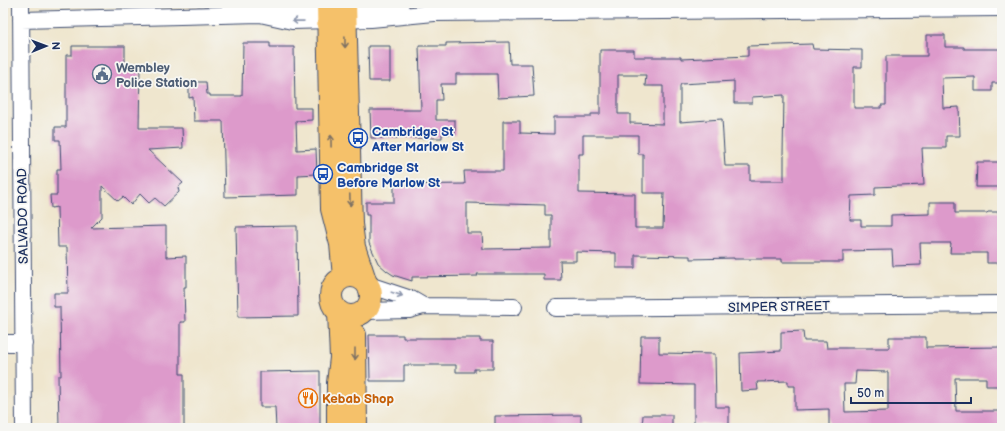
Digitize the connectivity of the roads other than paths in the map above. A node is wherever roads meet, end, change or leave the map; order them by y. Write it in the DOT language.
graph roads {
  1 [pos="21,3"];
  2 [pos="1002,8"];
  3 [pos="336,10"];
  4 [pos="21,20"];
  5 [pos="359,280"];
  6 [pos="1002,304"];
  7 [pos="423,306"];
  8 [pos="514,307"];
  9 [pos="556,308"];
  10 [pos="354,313"];
  11 [pos="3,343"];
  12 [pos="24,343"];
  13 [pos="24,428"];
  14 [pos="338,428"];
  15 [pos="356,428"];
  1 -- 4 [label="street, SALVADO ROAD"];
  2 -- 3 [label="street"];
  3 -- 4 [label="street"];
  3 -- 5 [label="main road"];
  4 -- 12 [label="street, SALVADO ROAD"];
  5 -- 7 [label="street, one-way"];
  5 -- 10 [label="main road"];
  5 -- 10 [label="main road"];
  6 -- 9 [label="street, SIMPER STREET"];
  7 -- 8 [label="street"];
  7 -- 10 [label="street"];
  10 -- 14 [label="main road"];
  10 -- 15 [label="main road, one-way"];
  11 -- 12 [label="street"];
  12 -- 13 [label="street, SALVADO ROAD"];
}
